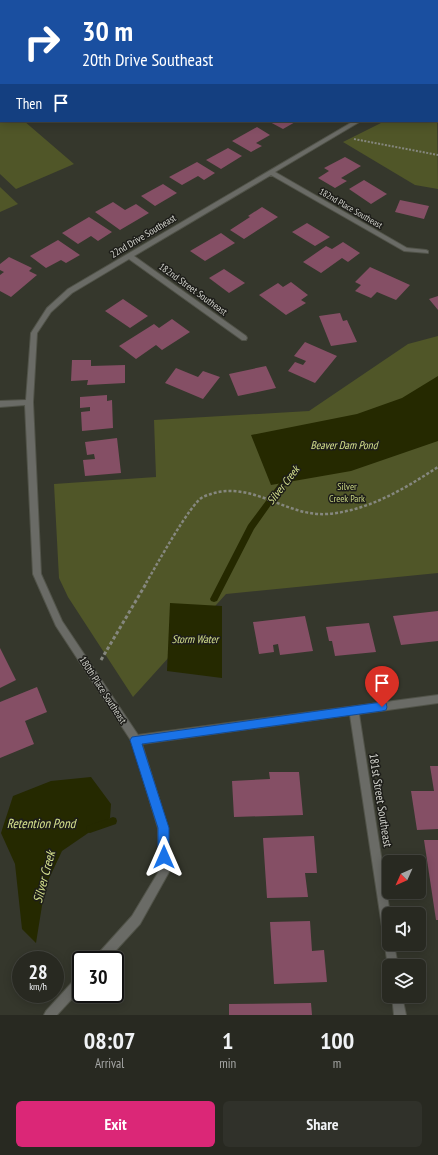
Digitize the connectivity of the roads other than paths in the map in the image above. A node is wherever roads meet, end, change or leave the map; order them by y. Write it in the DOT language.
graph roads {
  1 [pos="356,122"];
  2 [pos="270,172"];
  3 [pos="426,252"];
  4 [pos="130,256"];
  5 [pos="244,338"];
  6 [pos="29,402"];
  7 [pos="0,404"];
  8 [pos="438,699"];
  9 [pos="354,710"];
  10 [pos="136,740"];
  11 [pos="384,907"];
  12 [pos="108,951"];
  13 [pos="72,990"];
  14 [pos="398,1003"];
  15 [pos="50,1015"];
  16 [pos="400,1015"];
  1 -- 2 [label="street, 22nd Drive Southeast"];
  2 -- 3 [label="street, 182nd Place Southeast"];
  2 -- 4 [label="street, 22nd Drive Southeast"];
  4 -- 5 [label="street, 182nd Street Southeast"];
  4 -- 6 [label="street, 22nd Drive Southeast"];
  6 -- 7 [label="street"];
  6 -- 10 [label="street, 180th Place Southeast"];
  8 -- 9 [label="street"];
  9 -- 10 [label="street"];
  9 -- 11 [label="street, 181st Street Southeast"];
  10 -- 12 [label="street, 180th Place Southeast"];
  13 -- 15 [label="street"];
  14 -- 16 [label="street"];
}
